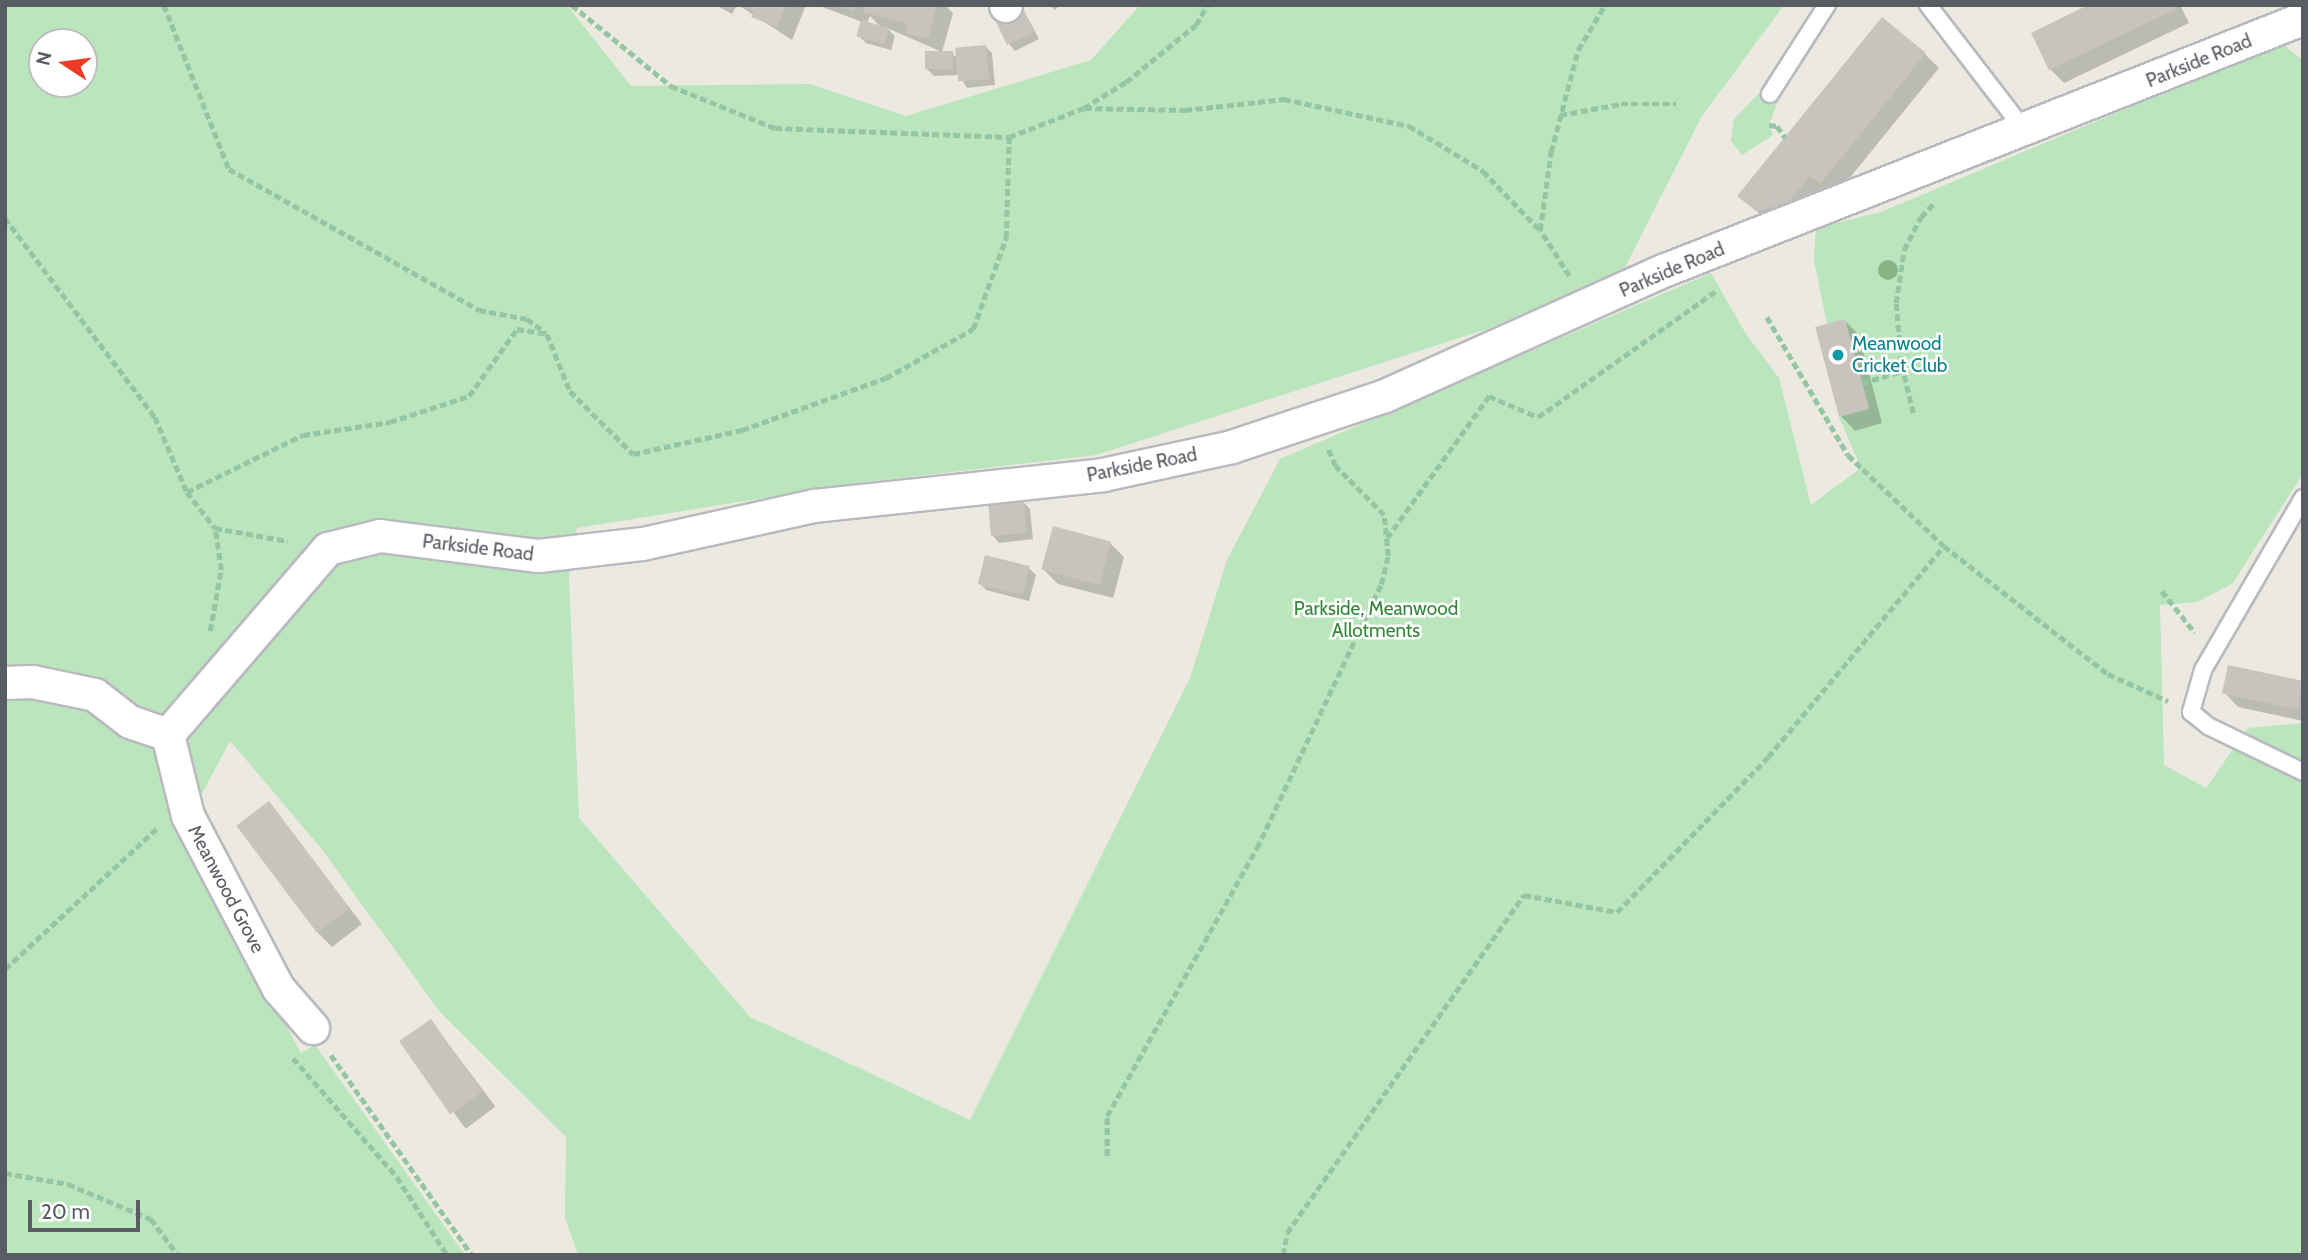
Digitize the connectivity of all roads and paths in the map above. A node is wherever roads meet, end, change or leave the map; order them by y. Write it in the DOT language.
graph roads {
  1 [pos="164,5"];
  2 [pos="572,5"];
  3 [pos="1207,5"];
  4 [pos="1605,5"];
  5 [pos="1827,5"];
  6 [pos="1928,5"];
  7 [pos="2303,19"];
  8 [pos="1770,94"];
  9 [pos="1676,104"];
  10 [pos="1084,108"];
  11 [pos="1560,115"];
  12 [pos="1769,125"];
  13 [pos="2025,131"];
  14 [pos="1009,137"];
  15 [pos="1785,137"];
  16 [pos="1937,201"];
  17 [pos="5,218"];
  18 [pos="1540,230"];
  19 [pos="1716,291"];
  20 [pos="1587,307"];
  21 [pos="1767,317"];
  22 [pos="547,334"];
  23 [pos="1903,371"];
  24 [pos="1862,383"];
  25 [pos="1913,413"];
  26 [pos="1315,419"];
  27 [pos="187,492"];
  28 [pos="2303,498"];
  29 [pos="215,528"];
  30 [pos="1387,538"];
  31 [pos="1944,546"];
  32 [pos="328,549"];
  33 [pos="2162,592"];
  34 [pos="205,639"];
  35 [pos="2211,658"];
  36 [pos="5,683"];
  37 [pos="2191,712"];
  38 [pos="168,735"];
  39 [pos="2303,772"];
  40 [pos="158,828"];
  41 [pos="5,969"];
  42 [pos="313,1028"];
  43 [pos="1107,1156"];
  44 [pos="5,1172"];
  45 [pos="178,1255"];
  46 [pos="472,1255"];
  47 [pos="1283,1255"];
  1 -- 22 [label="path"];
  2 -- 14 [label="path"];
  3 -- 10 [label="path"];
  4 -- 11 [label="path"];
  5 -- 8 [label="lane"];
  6 -- 13 [label="lane"];
  7 -- 13 [label="street, Parkside Road"];
  9 -- 11 [label="path"];
  10 -- 14 [label="path"];
  10 -- 18 [label="path"];
  11 -- 18 [label="path"];
  12 -- 15 [label="path"];
  13 -- 20 [label="street, Parkside Road"];
  14 -- 22 [label="path"];
  16 -- 23 [label="path"];
  17 -- 27 [label="path"];
  18 -- 20 [label="path"];
  19 -- 30 [label="path"];
  20 -- 26 [label="street, Parkside Road"];
  21 -- 31 [label="path"];
  22 -- 27 [label="path"];
  23 -- 24 [label="path"];
  23 -- 25 [label="path"];
  26 -- 30 [label="path"];
  26 -- 32 [label="street, Parkside Road"];
  27 -- 29 [label="path"];
  28 -- 35 [label="lane"];
  29 -- 32 [label="path"];
  29 -- 34 [label="path"];
  30 -- 43 [label="path"];
  31 -- 37 [label="path"];
  31 -- 47 [label="path"];
  32 -- 38 [label="street"];
  33 -- 35 [label="path"];
  35 -- 37 [label="lane"];
  36 -- 38 [label="street"];
  37 -- 39 [label="lane"];
  38 -- 42 [label="street, Meanwood Grove"];
  40 -- 41 [label="path"];
  42 -- 46 [label="path"];
  44 -- 45 [label="path"];
}
